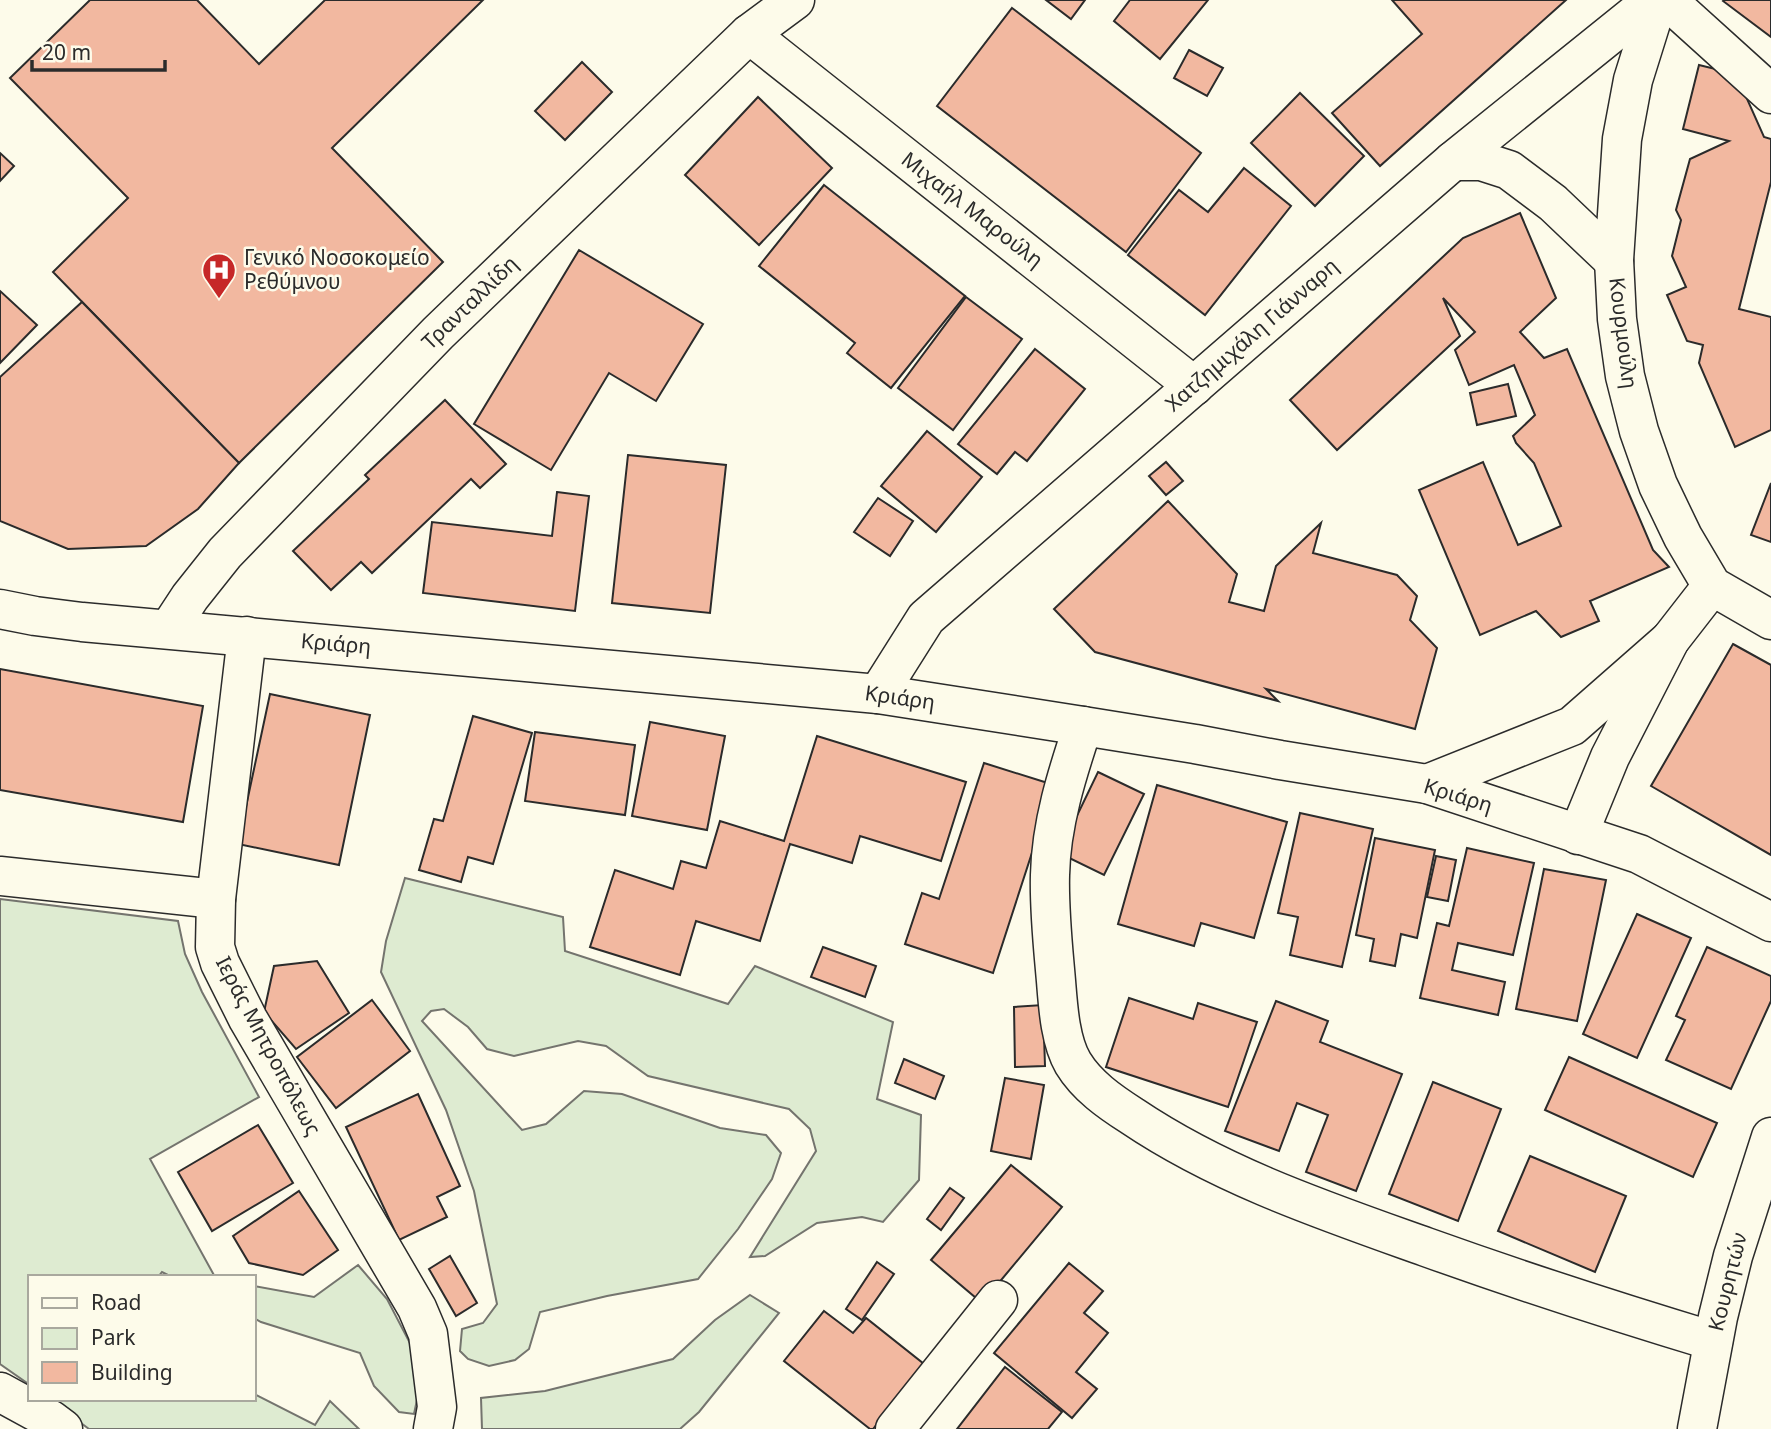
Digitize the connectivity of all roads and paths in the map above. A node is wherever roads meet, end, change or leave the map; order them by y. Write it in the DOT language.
graph roads {
  1 [pos="795,0"];
  2 [pos="1653,0"];
  3 [pos="1658,0"];
  4 [pos="1667,0"];
  5 [pos="749,34"];
  6 [pos="1771,94"];
  7 [pos="1452,161"];
  8 [pos="1614,261"];
  9 [pos="1194,386"];
  10 [pos="1712,586"];
  11 [pos="0,609"];
  12 [pos="1771,620"];
  13 [pos="169,629"];
  14 [pos="247,636"];
  15 [pos="1670,640"];
  16 [pos="878,694"];
  17 [pos="1083,726"];
  18 [pos="1427,784"];
  19 [pos="1578,835"];
  20 [pos="0,876"];
  21 [pos="216,899"];
  22 [pos="1771,922"];
  23 [pos="1771,1137"];
  24 [pos="998,1300"];
  25 [pos="1713,1341"];
  26 [pos="0,1392"];
  27 [pos="63,1429"];
  28 [pos="433,1429"];
  29 [pos="895,1429"];
  30 [pos="1697,1429"];
  1 -- 5 [label="street, Τρανταλλίδη"];
  2 -- 7 [label="street, Χατζημιχάλη Γιάνναρη"];
  3 -- 8 [label="street, Κουρμούλη"];
  4 -- 6 [label="street"];
  5 -- 9 [label="street, Μιχαήλ Μαρούλη"];
  5 -- 13 [label="street, Τρανταλλίδη"];
  7 -- 8 [label="street"];
  7 -- 9 [label="street, Χατζημιχάλη Γιάνναρη"];
  8 -- 10 [label="street, Κουρμούλη"];
  9 -- 16 [label="street, Χατζημιχάλη Γιάνναρη"];
  10 -- 12 [label="street, Κουρμούλη"];
  10 -- 15 [label="street"];
  11 -- 13 [label="street, Κριάρη"];
  13 -- 14 [label="street, Κριάρη"];
  14 -- 16 [label="street, Κριάρη"];
  14 -- 21 [label="street, Ιεράς Μητροπόλεως"];
  15 -- 18 [label="street"];
  15 -- 19 [label="street"];
  16 -- 17 [label="street, Κριάρη"];
  17 -- 18 [label="street, Κριάρη"];
  17 -- 25 [label="street"];
  18 -- 19 [label="street, Κριάρη"];
  19 -- 22 [label="street, Κριάρη"];
  20 -- 21 [label="street"];
  21 -- 28 [label="street, Ιεράς Μητροπόλεως"];
  23 -- 25 [label="street, Κουρητών"];
  24 -- 29 [label="street"];
  25 -- 30 [label="street, Κουρητών"];
  26 -- 27 [label="street"];
}
